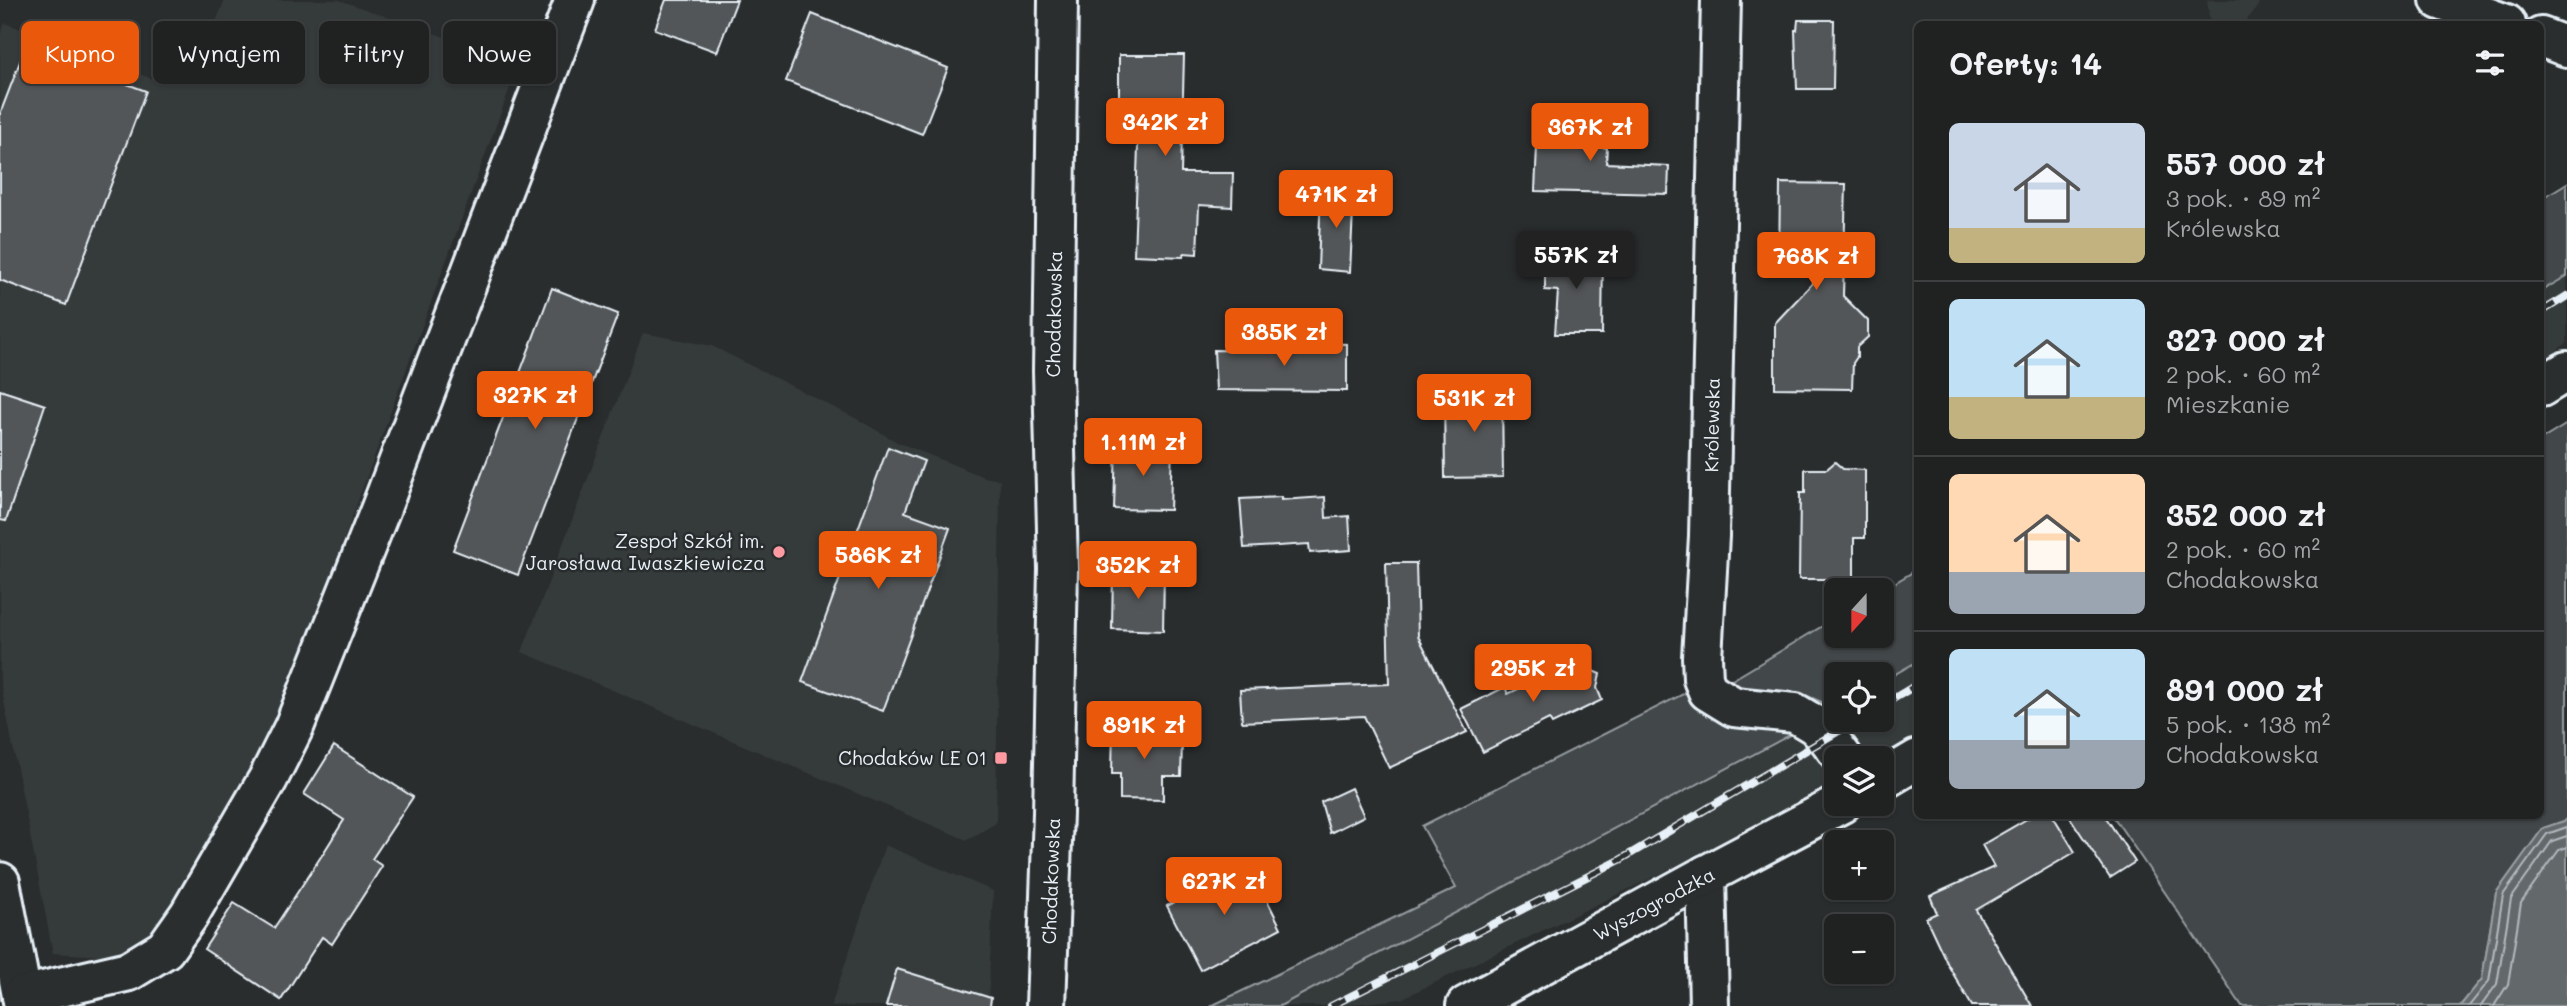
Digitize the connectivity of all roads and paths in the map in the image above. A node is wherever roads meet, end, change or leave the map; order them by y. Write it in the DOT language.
graph roads {
  1 [pos="575,0"];
  2 [pos="1058,0"];
  3 [pos="1721,0"];
  4 [pos="2440,0"];
  5 [pos="2498,21"];
  6 [pos="2544,38"];
  7 [pos="2567,47"];
  8 [pos="2567,371"];
  9 [pos="2544,385"];
  10 [pos="1834,746"];
  11 [pos="1914,761"];
  12 [pos="1894,773"];
  13 [pos="1824,813"];
  14 [pos="1706,875"];
  15 [pos="0,882"];
  16 [pos="23,1001"];
  17 [pos="1046,1006"];
  18 [pos="1466,1006"];
  19 [pos="1709,1006"];
  1 -- 16 [label="street"];
  2 -- 17 [label="street, Chodakowska"];
  3 -- 10 [label="street, Królewska"];
  4 -- 5 [label="street"];
  6 -- 7 [label="street"];
  8 -- 9 [label="street"];
  11 -- 12 [label="street"];
  13 -- 14 [label="street, Wyszogrodzka"];
  14 -- 18 [label="street, Wyszogrodzka"];
  14 -- 19 [label="street"];
  15 -- 16 [label="street"];
}
